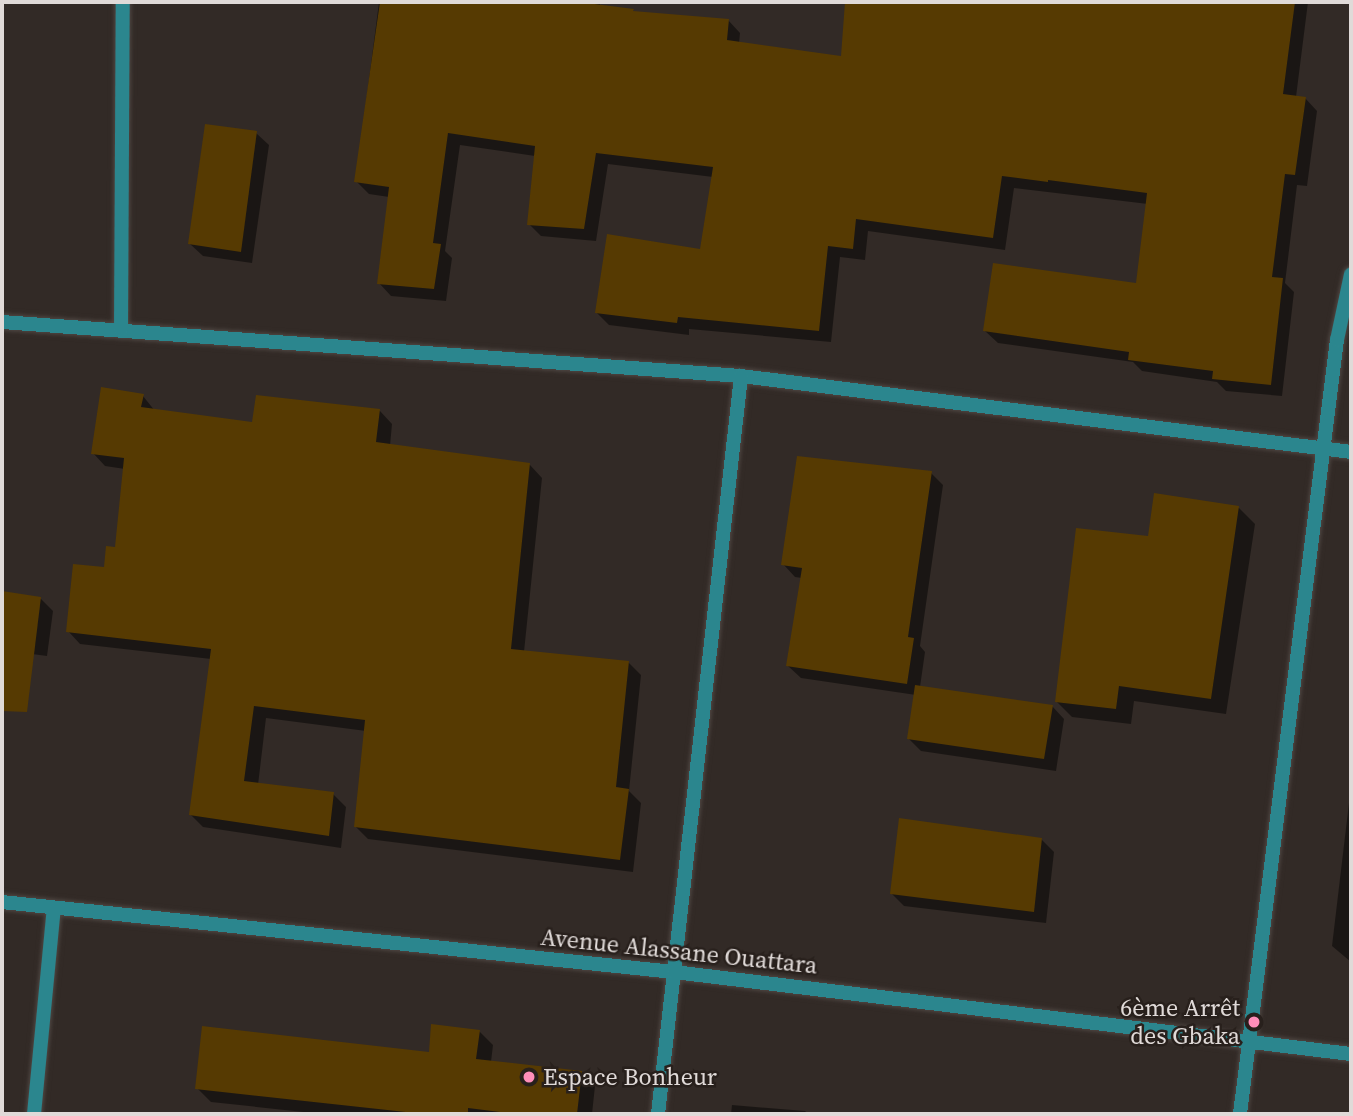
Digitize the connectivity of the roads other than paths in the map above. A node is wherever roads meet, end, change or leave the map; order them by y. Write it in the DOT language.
graph roads {
  1 [pos="123,2"];
  2 [pos="1351,274"];
  3 [pos="2,322"];
  4 [pos="121,330"];
  5 [pos="741,376"];
  6 [pos="1325,449"];
  7 [pos="1351,452"];
  8 [pos="2,902"];
  9 [pos="54,908"];
  10 [pos="674,972"];
  11 [pos="1250,1042"];
  12 [pos="1351,1054"];
  13 [pos="34,1114"];
  14 [pos="658,1114"];
  15 [pos="1240,1114"];
  1 -- 4 [label="street"];
  2 -- 6 [label="street"];
  3 -- 4 [label="street"];
  4 -- 5 [label="street"];
  5 -- 6 [label="street"];
  5 -- 10 [label="street"];
  6 -- 7 [label="street"];
  6 -- 11 [label="street"];
  8 -- 9 [label="street, Avenue Alassane Ouattara"];
  9 -- 10 [label="street, Avenue Alassane Ouattara"];
  9 -- 13 [label="street"];
  10 -- 11 [label="street, Avenue Alassane Ouattara"];
  10 -- 14 [label="street"];
  11 -- 12 [label="street, Avenue Alassane Ouattara"];
  11 -- 15 [label="street"];
}
